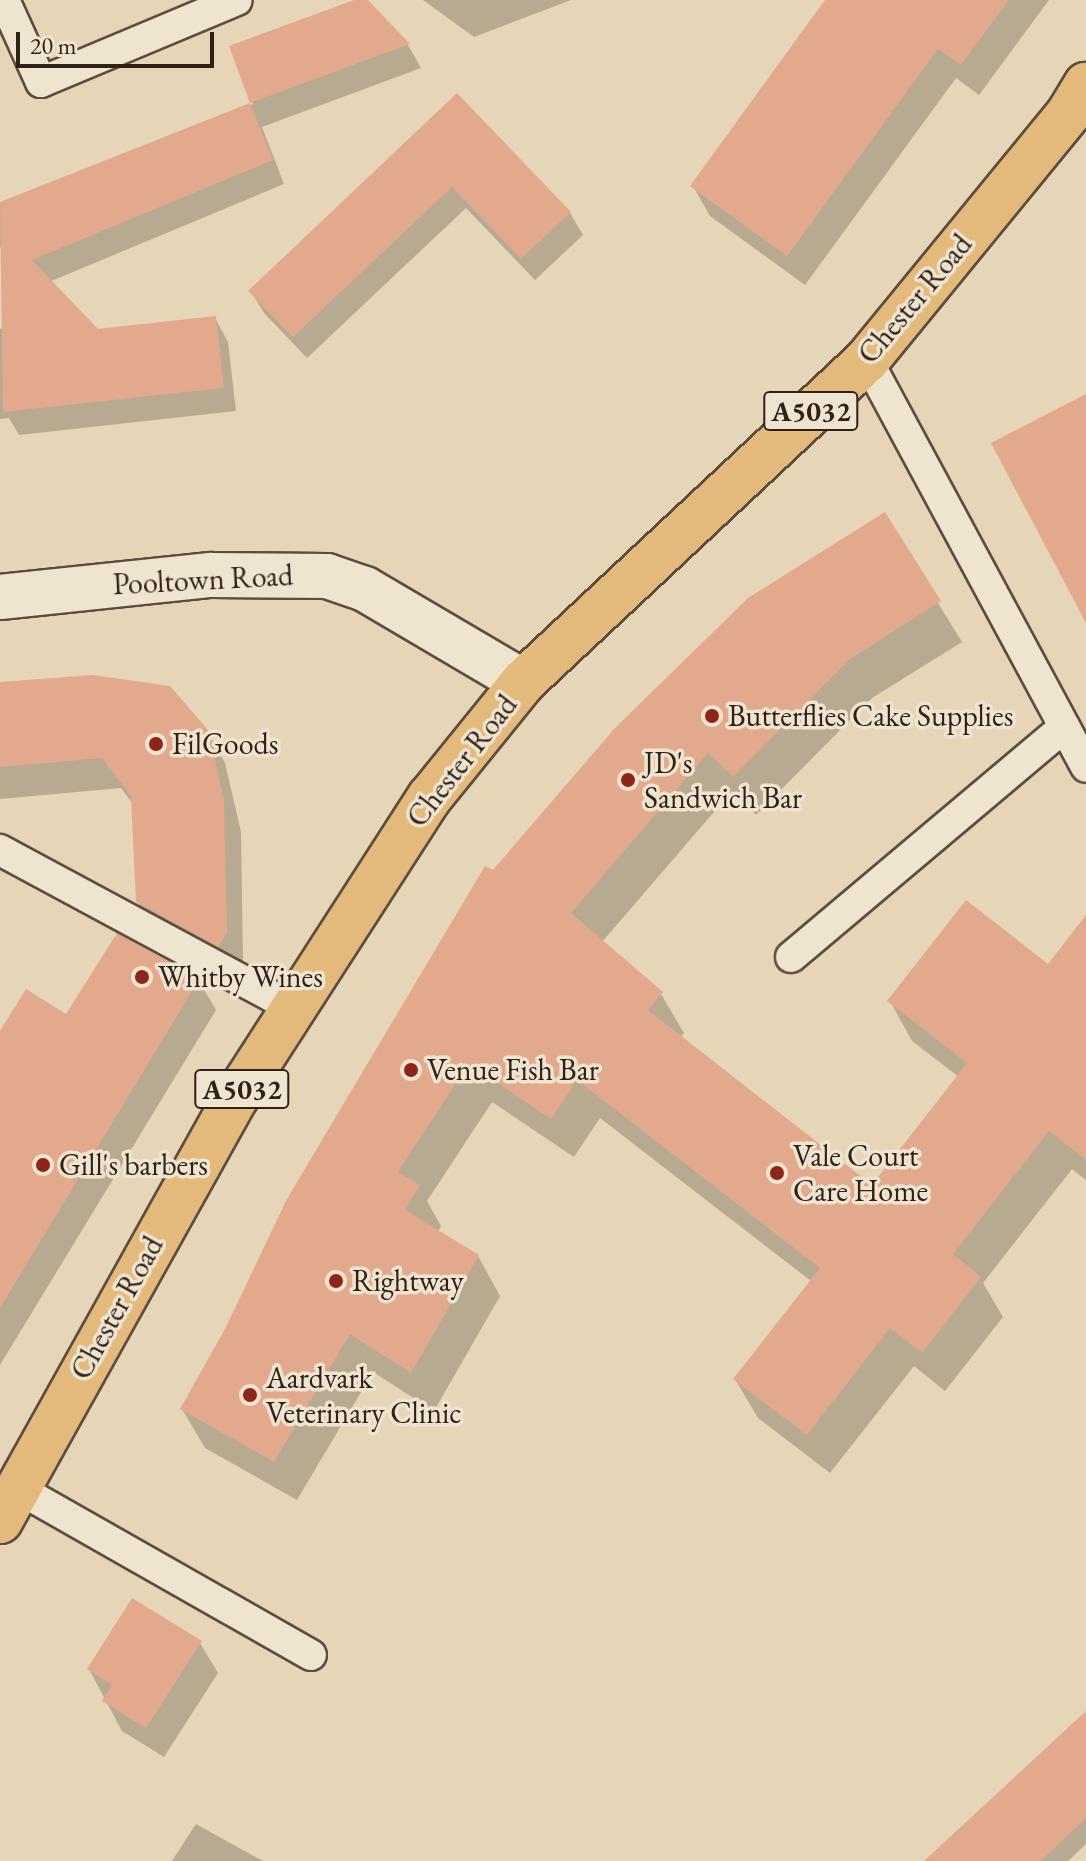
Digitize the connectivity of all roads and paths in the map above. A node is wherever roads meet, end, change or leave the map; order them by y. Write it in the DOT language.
graph roads {
  1 [pos="4,0"];
  2 [pos="237,0"];
  3 [pos="1078,99"];
  4 [pos="867,360"];
  5 [pos="0,597"];
  6 [pos="523,682"];
  7 [pos="1064,727"];
  8 [pos="1086,767"];
  9 [pos="0,850"];
  10 [pos="791,957"];
  11 [pos="292,1007"];
  12 [pos="9,1504"];
  13 [pos="311,1655"];
  1 -- 2 [label="lane"];
  3 -- 4 [label="main road, Chester Road / A5032"];
  4 -- 6 [label="main road, Chester Road / A5032"];
  4 -- 7 [label="lane"];
  5 -- 6 [label="street, Pooltown Road"];
  6 -- 11 [label="main road, Chester Road / A5032"];
  7 -- 8 [label="lane"];
  7 -- 10 [label="lane"];
  9 -- 11 [label="lane"];
  11 -- 12 [label="main road, Chester Road / A5032"];
  12 -- 13 [label="lane"];
}
